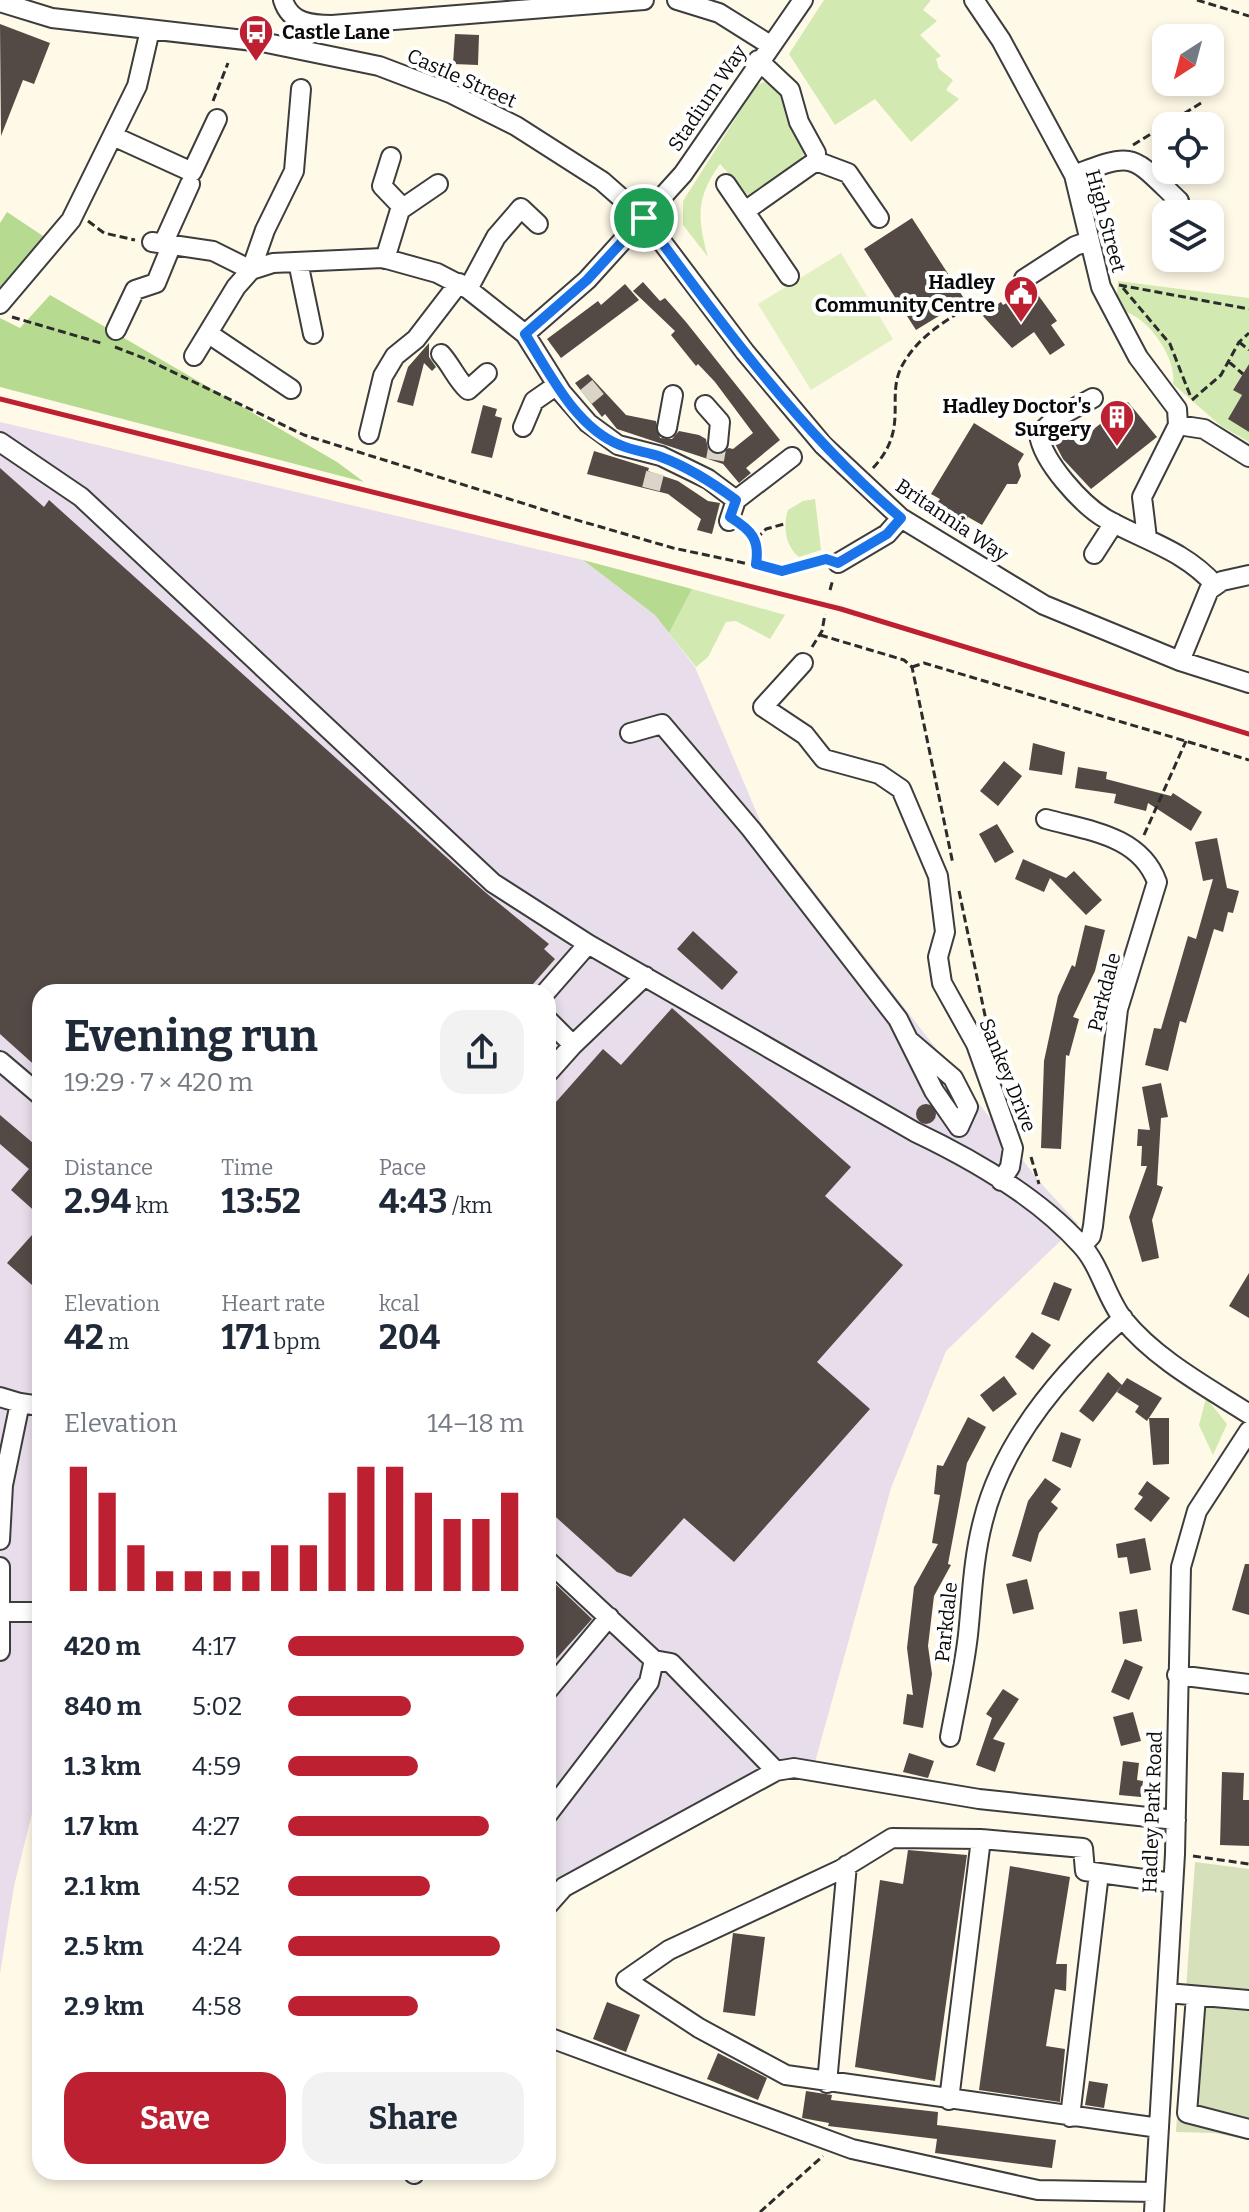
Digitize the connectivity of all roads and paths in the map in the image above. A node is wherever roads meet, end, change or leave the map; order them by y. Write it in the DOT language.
graph roads {
  1 [pos="283,0"];
  2 [pos="644,0"];
  3 [pos="677,0"];
  4 [pos="803,0"];
  5 [pos="974,0"];
  6 [pos="1197,0"];
  7 [pos="0,2"];
  8 [pos="720,7"];
  9 [pos="1249,16"];
  10 [pos="150,30"];
  11 [pos="764,53"];
  12 [pos="228,63"];
  13 [pos="301,89"];
  14 [pos="1201,103"];
  15 [pos="217,119"];
  16 [pos="113,136"];
  17 [pos="391,157"];
  18 [pos="1119,157"];
  19 [pos="816,161"];
  20 [pos="1074,175"];
  21 [pos="190,184"];
  22 [pos="438,184"];
  23 [pos="726,184"];
  24 [pos="1178,200"];
  25 [pos="403,208"];
  26 [pos="745,211"];
  27 [pos="73,214"];
  28 [pos="644,218"];
  29 [pos="879,218"];
  30 [pos="538,224"];
  31 [pos="1089,241"];
  32 [pos="162,243"];
  33 [pos="385,259"];
  34 [pos="298,262"];
  35 [pos="251,270"];
  36 [pos="789,276"];
  37 [pos="1024,279"];
  38 [pos="1120,285"];
  39 [pos="464,286"];
  40 [pos="1101,287"];
  41 [pos="977,301"];
  42 [pos="0,304"];
  43 [pos="1249,309"];
  44 [pos="0,311"];
  45 [pos="116,330"];
  46 [pos="1249,333"];
  47 [pos="209,334"];
  48 [pos="313,334"];
  49 [pos="525,334"];
  50 [pos="1239,342"];
  51 [pos="431,344"];
  52 [pos="1249,350"];
  53 [pos="194,356"];
  54 [pos="280,359"];
  55 [pos="1229,362"];
  56 [pos="487,373"];
  57 [pos="1243,374"];
  58 [pos="269,375"];
  59 [pos="557,385"];
  60 [pos="291,389"];
  61 [pos="673,395"];
  62 [pos="1093,398"];
  63 [pos="1192,400"];
  64 [pos="705,405"];
  65 [pos="1185,426"];
  66 [pos="523,427"];
  67 [pos="369,434"];
  68 [pos="0,442"];
  69 [pos="661,451"];
  70 [pos="792,457"];
  71 [pos="1249,457"];
  72 [pos="708,479"];
  73 [pos="859,482"];
  74 [pos="732,513"];
  75 [pos="901,518"];
  76 [pos="784,524"];
  77 [pos="1119,525"];
  78 [pos="1147,538"];
  79 [pos="756,539"];
  80 [pos="1094,554"];
  81 [pos="838,563"];
  82 [pos="756,564"];
  83 [pos="1249,575"];
  84 [pos="1215,585"];
  85 [pos="825,614"];
  86 [pos="1180,661"];
  87 [pos="803,663"];
  88 [pos="912,667"];
  89 [pos="1249,683"];
  90 [pos="630,733"];
  91 [pos="1186,741"];
  92 [pos="1249,760"];
  93 [pos="1046,819"];
  94 [pos="1135,848"];
  95 [pos="588,944"];
  96 [pos="645,976"];
  97 [pos="553,984"];
  98 [pos="556,1028"];
  99 [pos="573,1045"];
  100 [pos="0,1061"];
  101 [pos="556,1064"];
  102 [pos="32,1088"];
  103 [pos="971,1160"];
  104 [pos="1001,1181"];
  105 [pos="1082,1246"];
  106 [pos="1123,1318"];
  107 [pos="0,1397"];
  108 [pos="20,1403"];
  109 [pos="32,1405"];
  110 [pos="1249,1414"];
  111 [pos="1249,1431"];
  112 [pos="2,1485"];
  113 [pos="0,1540"];
  114 [pos="0,1567"];
  115 [pos="556,1568"];
  116 [pos="2,1612"];
  117 [pos="32,1612"];
  118 [pos="609,1617"];
  119 [pos="0,1651"];
  120 [pos="654,1660"];
  121 [pos="1177,1675"];
  122 [pos="556,1680"];
  123 [pos="1249,1684"];
  124 [pos="950,1737"];
  125 [pos="776,1771"];
  126 [pos="556,1804"];
  127 [pos="1176,1820"];
  128 [pos="981,1839"];
  129 [pos="1175,1854"];
  130 [pos="1249,1864"];
  131 [pos="847,1865"];
  132 [pos="1099,1873"];
  133 [pos="1173,1883"];
  134 [pos="556,1896"];
  135 [pos="1167,1993"];
  136 [pos="1196,1996"];
  137 [pos="1249,2000"];
  138 [pos="556,2040"];
  139 [pos="827,2083"];
  140 [pos="949,2100"];
  141 [pos="1070,2117"];
  142 [pos="1159,2128"];
  143 [pos="1249,2129"];
  144 [pos="827,2153"];
  145 [pos="1155,2192"];
  146 [pos="760,2212"];
  147 [pos="1154,2212"];
  1 -- 2 [label="street, Castle Street"];
  3 -- 8 [label="street"];
  4 -- 11 [label="street, Stadium Way"];
  5 -- 20 [label="street, High Street"];
  6 -- 9 [label="path"];
  7 -- 10 [label="street, Castle Street"];
  8 -- 11 [label="street"];
  10 -- 16 [label="street"];
  10 -- 28 [label="street, Castle Street"];
  11 -- 19 [label="street"];
  11 -- 28 [label="street, Stadium Way"];
  12 -- 15 [label="path"];
  13 -- 35 [label="street"];
  14 -- 18 [label="path"];
  15 -- 16 [label="street"];
  16 -- 27 [label="street"];
  17 -- 25 [label="street"];
  18 -- 20 [label="street"];
  18 -- 24 [label="street"];
  19 -- 26 [label="street"];
  19 -- 29 [label="street"];
  20 -- 31 [label="street, High Street"];
  21 -- 32 [label="street"];
  22 -- 25 [label="street"];
  23 -- 26 [label="street"];
  25 -- 33 [label="street"];
  26 -- 36 [label="street"];
  27 -- 32 [label="path"];
  27 -- 42 [label="street"];
  28 -- 49 [label="street, Stadium Way"];
  28 -- 73 [label="street, Britannia Way"];
  30 -- 39 [label="street"];
  31 -- 37 [label="street"];
  31 -- 40 [label="street, High Street"];
  32 -- 35 [label="street"];
  32 -- 45 [label="street"];
  33 -- 34 [label="street"];
  33 -- 39 [label="street"];
  34 -- 35 [label="street"];
  34 -- 48 [label="street"];
  35 -- 47 [label="street"];
  38 -- 40 [label="path"];
  38 -- 43 [label="path"];
  38 -- 63 [label="path"];
  39 -- 49 [label="street"];
  39 -- 51 [label="street"];
  40 -- 65 [label="street, High Street"];
  41 -- 73 [label="path"];
  44 -- 82 [label="path"];
  46 -- 50 [label="path"];
  47 -- 53 [label="street"];
  47 -- 58 [label="street"];
  49 -- 59 [label="street"];
  50 -- 52 [label="path"];
  50 -- 55 [label="path"];
  51 -- 56 [label="street"];
  51 -- 67 [label="street"];
  54 -- 58 [label="street"];
  55 -- 57 [label="path"];
  55 -- 63 [label="path"];
  58 -- 60 [label="street"];
  59 -- 66 [label="street"];
  59 -- 69 [label="street"];
  61 -- 69 [label="street"];
  62 -- 77 [label="street"];
  63 -- 65 [label="path"];
  64 -- 72 [label="street"];
  65 -- 71 [label="street"];
  65 -- 78 [label="street"];
  68 -- 95 [label="street"];
  69 -- 72 [label="street"];
  70 -- 74 [label="street"];
  72 -- 74 [label="street"];
  73 -- 75 [label="street, Britannia Way"];
  74 -- 79 [label="path"];
  75 -- 81 [label="street"];
  75 -- 86 [label="street, Britannia Way"];
  76 -- 79 [label="path"];
  77 -- 78 [label="street"];
  77 -- 80 [label="street"];
  78 -- 84 [label="street"];
  79 -- 82 [label="path"];
  81 -- 82 [label="path"];
  83 -- 84 [label="street"];
  84 -- 86 [label="street"];
  85 -- 87 [label="path"];
  86 -- 89 [label="street, Britannia Way"];
  87 -- 104 [label="street, Sankey Drive"];
  88 -- 91 [label="path"];
  90 -- 103 [label="street"];
  91 -- 92 [label="path"];
  91 -- 94 [label="path"];
  93 -- 94 [label="street"];
  94 -- 105 [label="street, Parkdale"];
  95 -- 96 [label="street"];
  95 -- 97 [label="street"];
  96 -- 99 [label="street"];
  96 -- 103 [label="street"];
  98 -- 99 [label="street"];
  99 -- 101 [label="street"];
  100 -- 102 [label="street"];
  103 -- 104 [label="street"];
  104 -- 105 [label="street"];
  105 -- 106 [label="street"];
  106 -- 110 [label="street"];
  106 -- 124 [label="street, Parkdale"];
  107 -- 108 [label="street"];
  108 -- 109 [label="street"];
  108 -- 112 [label="street"];
  111 -- 121 [label="street, Hadley Park Road"];
  112 -- 113 [label="street"];
  114 -- 116 [label="street"];
  115 -- 118 [label="street"];
  116 -- 117 [label="street"];
  116 -- 119 [label="street"];
  118 -- 120 [label="street"];
  118 -- 122 [label="street"];
  120 -- 125 [label="street"];
  120 -- 126 [label="street"];
  121 -- 123 [label="street"];
  121 -- 127 [label="street, Hadley Park Road"];
  125 -- 127 [label="street"];
  125 -- 134 [label="street"];
  127 -- 129 [label="street, Hadley Park Road"];
  128 -- 131 [label="street"];
  128 -- 132 [label="street"];
  128 -- 140 [label="street"];
  129 -- 130 [label="path"];
  129 -- 133 [label="street, Hadley Park Road"];
  131 -- 139 [label="street"];
  131 -- 139 [label="street"];
  132 -- 133 [label="street"];
  132 -- 141 [label="street"];
  133 -- 135 [label="street, Hadley Park Road"];
  135 -- 136 [label="street"];
  135 -- 142 [label="street, Hadley Park Road"];
  136 -- 137 [label="street"];
  136 -- 143 [label="street"];
  138 -- 145 [label="street"];
  139 -- 140 [label="street"];
  140 -- 141 [label="street"];
  141 -- 142 [label="street"];
  142 -- 145 [label="street, Hadley Park Road"];
  144 -- 146 [label="path"];
  145 -- 147 [label="street, Hadley Park Road"];
}
